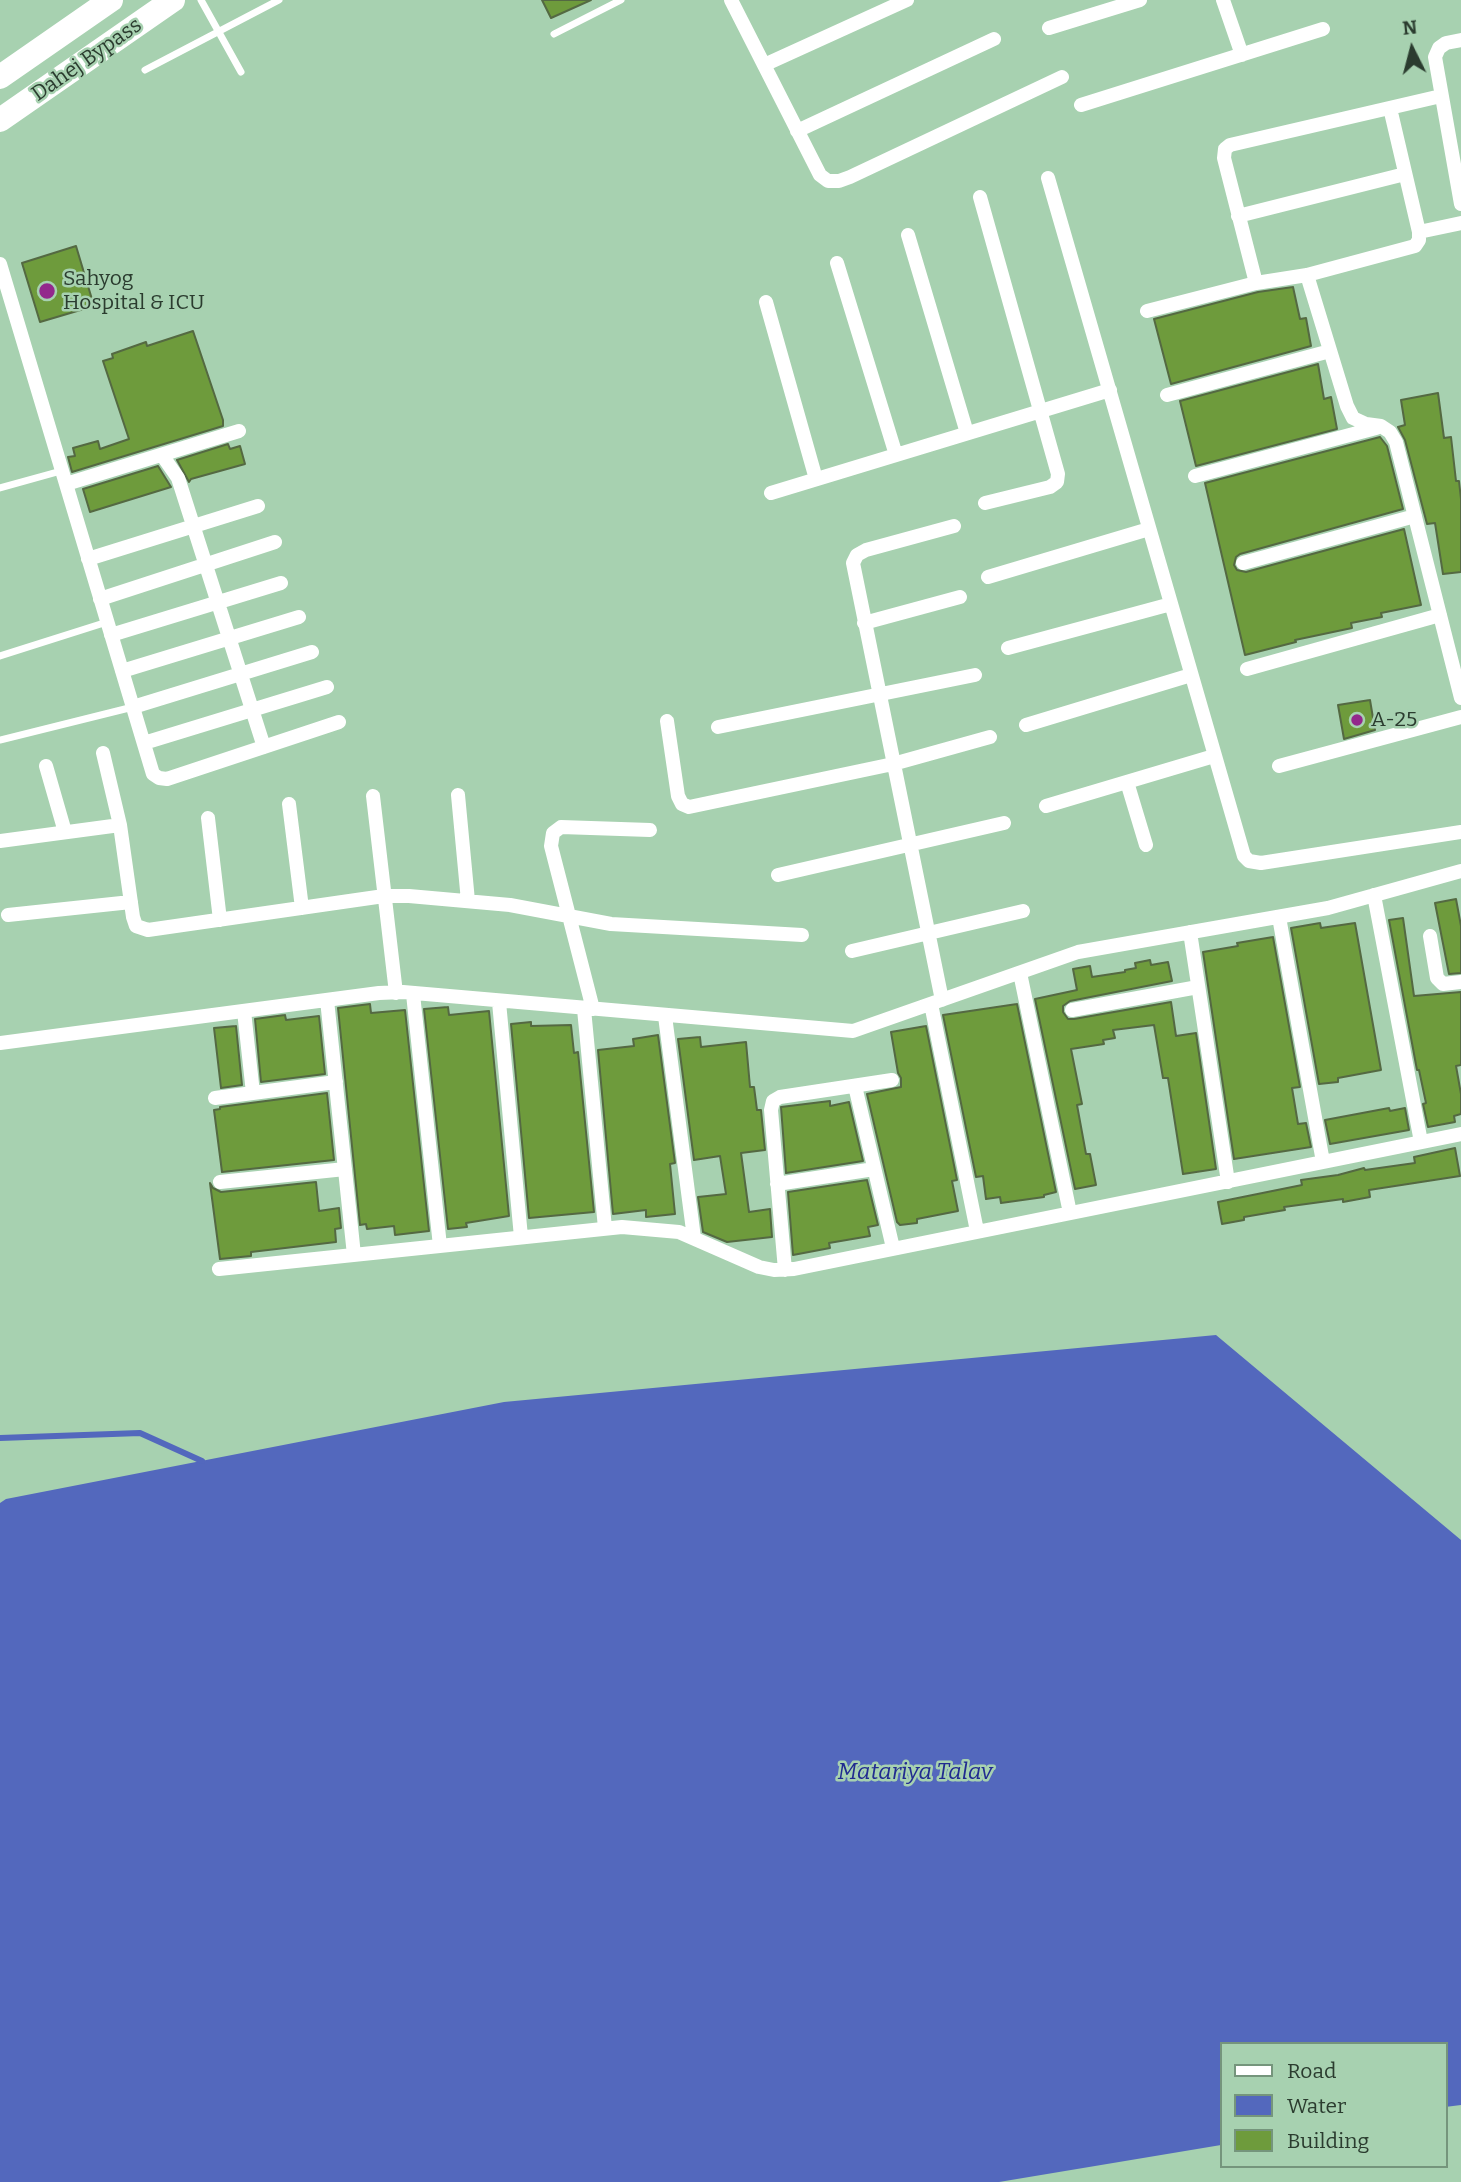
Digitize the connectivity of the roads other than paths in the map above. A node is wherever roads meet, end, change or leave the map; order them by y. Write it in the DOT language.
graph roads {
  1 [pos="111,0"];
  2 [pos="173,0"];
  3 [pos="201,0"];
  4 [pos="279,0"];
  5 [pos="621,0"];
  6 [pos="731,0"];
  7 [pos="906,0"];
  8 [pos="1140,0"];
  9 [pos="1223,0"];
  10 [pos="1049,28"];
  11 [pos="1323,29"];
  12 [pos="219,32"];
  13 [pos="554,34"];
  14 [pos="994,39"];
  15 [pos="1461,40"];
  16 [pos="1242,55"];
  17 [pos="764,65"];
  18 [pos="145,70"];
  19 [pos="241,72"];
  20 [pos="0,76"];
  21 [pos="1062,77"];
  22 [pos="1441,96"];
  23 [pos="1081,105"];
  24 [pos="1390,108"];
  25 [pos="0,120"];
  26 [pos="797,131"];
  27 [pos="1458,164"];
  28 [pos="1405,174"];
  29 [pos="1048,178"];
  30 [pos="980,197"];
  31 [pos="1461,204"];
  32 [pos="1238,216"];
  33 [pos="1461,223"];
  34 [pos="1419,232"];
  35 [pos="908,235"];
  36 [pos="837,263"];
  37 [pos="0,264"];
  38 [pos="1307,275"];
  39 [pos="1256,283"];
  40 [pos="765,302"];
  41 [pos="1147,311"];
  42 [pos="1330,351"];
  43 [pos="1110,390"];
  44 [pos="1167,395"];
  45 [pos="1039,412"];
  46 [pos="1381,426"];
  47 [pos="239,431"];
  48 [pos="967,433"];
  49 [pos="162,455"];
  50 [pos="897,455"];
  51 [pos="64,477"];
  52 [pos="1195,477"];
  53 [pos="816,479"];
  54 [pos="0,488"];
  55 [pos="771,493"];
  56 [pos="985,503"];
  57 [pos="258,506"];
  58 [pos="1415,516"];
  59 [pos="954,526"];
  60 [pos="192,527"];
  61 [pos="1149,529"];
  62 [pos="275,542"];
  63 [pos="88,559"];
  64 [pos="1243,563"];
  65 [pos="205,565"];
  66 [pos="988,577"];
  67 [pos="281,583"];
  68 [pos="960,597"];
  69 [pos="100,599"];
  70 [pos="216,603"];
  71 [pos="1171,604"];
  72 [pos="1440,615"];
  73 [pos="299,617"];
  74 [pos="864,623"];
  75 [pos="109,628"];
  76 [pos="228,639"];
  77 [pos="1009,648"];
  78 [pos="312,652"];
  79 [pos="0,656"];
  80 [pos="1247,669"];
  81 [pos="122,671"];
  82 [pos="240,674"];
  83 [pos="975,675"];
  84 [pos="1191,676"];
  85 [pos="327,687"];
  86 [pos="879,695"];
  87 [pos="1461,698"];
  88 [pos="133,708"];
  89 [pos="252,710"];
  90 [pos="1461,717"];
  91 [pos="667,721"];
  92 [pos="339,722"];
  93 [pos="1026,725"];
  94 [pos="718,727"];
  95 [pos="990,737"];
  96 [pos="0,740"];
  97 [pos="144,743"];
  98 [pos="264,747"];
  99 [pos="103,753"];
  100 [pos="1214,756"];
  101 [pos="894,764"];
  102 [pos="46,766"];
  103 [pos="1279,766"];
  104 [pos="1127,782"];
  105 [pos="458,795"];
  106 [pos="373,796"];
  107 [pos="289,804"];
  108 [pos="1046,806"];
  109 [pos="208,818"];
  110 [pos="1004,823"];
  111 [pos="120,825"];
  112 [pos="650,830"];
  113 [pos="65,832"];
  114 [pos="1461,832"];
  115 [pos="0,841"];
  116 [pos="1146,845"];
  117 [pos="911,846"];
  118 [pos="1461,871"];
  119 [pos="778,874"];
  120 [pos="1374,895"];
  121 [pos="384,896"];
  122 [pos="468,901"];
  123 [pos="131,902"];
  124 [pos="302,908"];
  125 [pos="1023,911"];
  126 [pos="8,915"];
  127 [pos="568,916"];
  128 [pos="1279,917"];
  129 [pos="220,920"];
  130 [pos="1190,932"];
  131 [pos="928,933"];
  132 [pos="802,935"];
  133 [pos="1430,936"];
  134 [pos="852,951"];
  135 [pos="1020,973"];
  136 [pos="1461,982"];
  137 [pos="1198,987"];
  138 [pos="396,993"];
  139 [pos="413,994"];
  140 [pos="327,1000"];
  141 [pos="499,1002"];
  142 [pos="937,1002"];
  143 [pos="589,1009"];
  144 [pos="1072,1010"];
  145 [pos="244,1011"];
  146 [pos="665,1016"];
  147 [pos="0,1043"];
  148 [pos="892,1080"];
  149 [pos="335,1082"];
  150 [pos="855,1086"];
  151 [pos="253,1093"];
  152 [pos="215,1098"];
  153 [pos="1461,1134"];
  154 [pos="1422,1142"];
  155 [pos="1323,1162"];
  156 [pos="345,1169"];
  157 [pos="874,1169"];
  158 [pos="220,1182"];
  159 [pos="1228,1182"];
  160 [pos="777,1184"];
  161 [pos="1070,1213"];
  162 [pos="605,1228"];
  163 [pos="977,1231"];
  164 [pos="521,1237"];
  165 [pos="694,1238"];
  166 [pos="440,1246"];
  167 [pos="893,1248"];
  168 [pos="354,1255"];
  169 [pos="219,1269"];
  170 [pos="785,1270"];
  1 -- 20 [label="highway, Dahej Bypass"];
  2 -- 25 [label="highway, Dahej Bypass"];
  3 -- 12 [label="lane"];
  4 -- 12 [label="lane"];
  5 -- 13 [label="lane"];
  6 -- 17 [label="street"];
  7 -- 17 [label="street"];
  8 -- 10 [label="street"];
  9 -- 16 [label="street"];
  11 -- 16 [label="street"];
  12 -- 18 [label="lane"];
  12 -- 19 [label="lane"];
  14 -- 26 [label="street"];
  15 -- 22 [label="street"];
  16 -- 23 [label="street"];
  17 -- 26 [label="street"];
  21 -- 26 [label="street"];
  22 -- 24 [label="street"];
  22 -- 27 [label="street"];
  24 -- 28 [label="street"];
  24 -- 32 [label="street"];
  27 -- 31 [label="street"];
  28 -- 32 [label="street"];
  28 -- 34 [label="street"];
  29 -- 43 [label="street"];
  30 -- 45 [label="street"];
  32 -- 39 [label="street"];
  33 -- 34 [label="street"];
  34 -- 38 [label="street"];
  35 -- 48 [label="street"];
  36 -- 50 [label="street"];
  37 -- 51 [label="street"];
  38 -- 39 [label="street"];
  38 -- 42 [label="street"];
  39 -- 41 [label="street"];
  40 -- 53 [label="street"];
  42 -- 44 [label="street"];
  42 -- 46 [label="street"];
  43 -- 45 [label="street"];
  43 -- 61 [label="street"];
  45 -- 48 [label="street"];
  45 -- 56 [label="street"];
  46 -- 52 [label="street"];
  46 -- 58 [label="street"];
  47 -- 49 [label="street"];
  48 -- 50 [label="street"];
  49 -- 51 [label="street"];
  49 -- 60 [label="street"];
  50 -- 53 [label="street"];
  51 -- 54 [label="lane"];
  51 -- 63 [label="street"];
  53 -- 55 [label="street"];
  57 -- 60 [label="street"];
  58 -- 64 [label="street"];
  58 -- 72 [label="street"];
  59 -- 74 [label="street"];
  60 -- 63 [label="street"];
  60 -- 65 [label="street"];
  61 -- 66 [label="street"];
  61 -- 71 [label="street"];
  62 -- 65 [label="street"];
  63 -- 69 [label="street"];
  65 -- 69 [label="street"];
  65 -- 70 [label="street"];
  67 -- 70 [label="street"];
  68 -- 74 [label="street"];
  69 -- 75 [label="street"];
  70 -- 75 [label="street"];
  70 -- 76 [label="street"];
  71 -- 77 [label="street"];
  71 -- 84 [label="street"];
  72 -- 80 [label="street"];
  72 -- 87 [label="street"];
  73 -- 76 [label="street"];
  74 -- 86 [label="street"];
  75 -- 79 [label="lane"];
  75 -- 81 [label="street"];
  76 -- 81 [label="street"];
  76 -- 82 [label="street"];
  78 -- 82 [label="street"];
  81 -- 88 [label="street"];
  82 -- 88 [label="street"];
  82 -- 89 [label="street"];
  83 -- 86 [label="street"];
  84 -- 93 [label="street"];
  84 -- 100 [label="street"];
  85 -- 89 [label="street"];
  86 -- 94 [label="street"];
  86 -- 101 [label="street"];
  88 -- 96 [label="lane"];
  88 -- 97 [label="street"];
  89 -- 97 [label="street"];
  89 -- 98 [label="street"];
  90 -- 103 [label="street"];
  91 -- 101 [label="street"];
  92 -- 98 [label="street"];
  95 -- 101 [label="street"];
  97 -- 98 [label="street"];
  99 -- 111 [label="street"];
  100 -- 104 [label="street"];
  100 -- 114 [label="street"];
  101 -- 117 [label="street"];
  102 -- 113 [label="street"];
  104 -- 108 [label="street"];
  104 -- 116 [label="street"];
  105 -- 122 [label="street"];
  106 -- 121 [label="street"];
  107 -- 124 [label="street"];
  109 -- 129 [label="street"];
  110 -- 117 [label="street"];
  111 -- 113 [label="street"];
  111 -- 123 [label="street"];
  112 -- 127 [label="street"];
  113 -- 115 [label="street"];
  117 -- 119 [label="street"];
  117 -- 131 [label="street"];
  118 -- 120 [label="street"];
  120 -- 128 [label="street"];
  120 -- 154 [label="street"];
  121 -- 122 [label="street"];
  121 -- 124 [label="street"];
  121 -- 138 [label="street"];
  122 -- 127 [label="street"];
  123 -- 126 [label="street"];
  123 -- 129 [label="street"];
  124 -- 129 [label="street"];
  125 -- 131 [label="street"];
  127 -- 132 [label="street"];
  127 -- 143 [label="street"];
  128 -- 130 [label="street"];
  128 -- 155 [label="street"];
  130 -- 135 [label="street"];
  130 -- 137 [label="street"];
  131 -- 134 [label="street"];
  131 -- 142 [label="street"];
  133 -- 136 [label="street"];
  135 -- 142 [label="street"];
  135 -- 161 [label="street"];
  137 -- 144 [label="street"];
  137 -- 159 [label="street"];
  138 -- 139 [label="street"];
  138 -- 140 [label="street"];
  139 -- 141 [label="street"];
  139 -- 166 [label="street"];
  140 -- 145 [label="street"];
  140 -- 149 [label="street"];
  141 -- 143 [label="street"];
  141 -- 164 [label="street"];
  142 -- 146 [label="street"];
  142 -- 163 [label="street"];
  143 -- 146 [label="street"];
  143 -- 162 [label="street"];
  145 -- 147 [label="street"];
  145 -- 151 [label="street"];
  146 -- 165 [label="street"];
  148 -- 150 [label="street"];
  149 -- 151 [label="street"];
  149 -- 156 [label="street"];
  150 -- 157 [label="street"];
  150 -- 160 [label="street"];
  151 -- 152 [label="street"];
  153 -- 154 [label="street"];
  154 -- 155 [label="street"];
  155 -- 159 [label="street"];
  156 -- 158 [label="street"];
  156 -- 168 [label="street"];
  157 -- 160 [label="street"];
  157 -- 167 [label="street"];
  159 -- 161 [label="street"];
  160 -- 170 [label="street"];
  161 -- 163 [label="street"];
  162 -- 164 [label="street"];
  162 -- 165 [label="street"];
  163 -- 167 [label="street"];
  164 -- 166 [label="street"];
  165 -- 170 [label="street"];
  166 -- 168 [label="street"];
  167 -- 170 [label="street"];
  168 -- 169 [label="street"];
}
